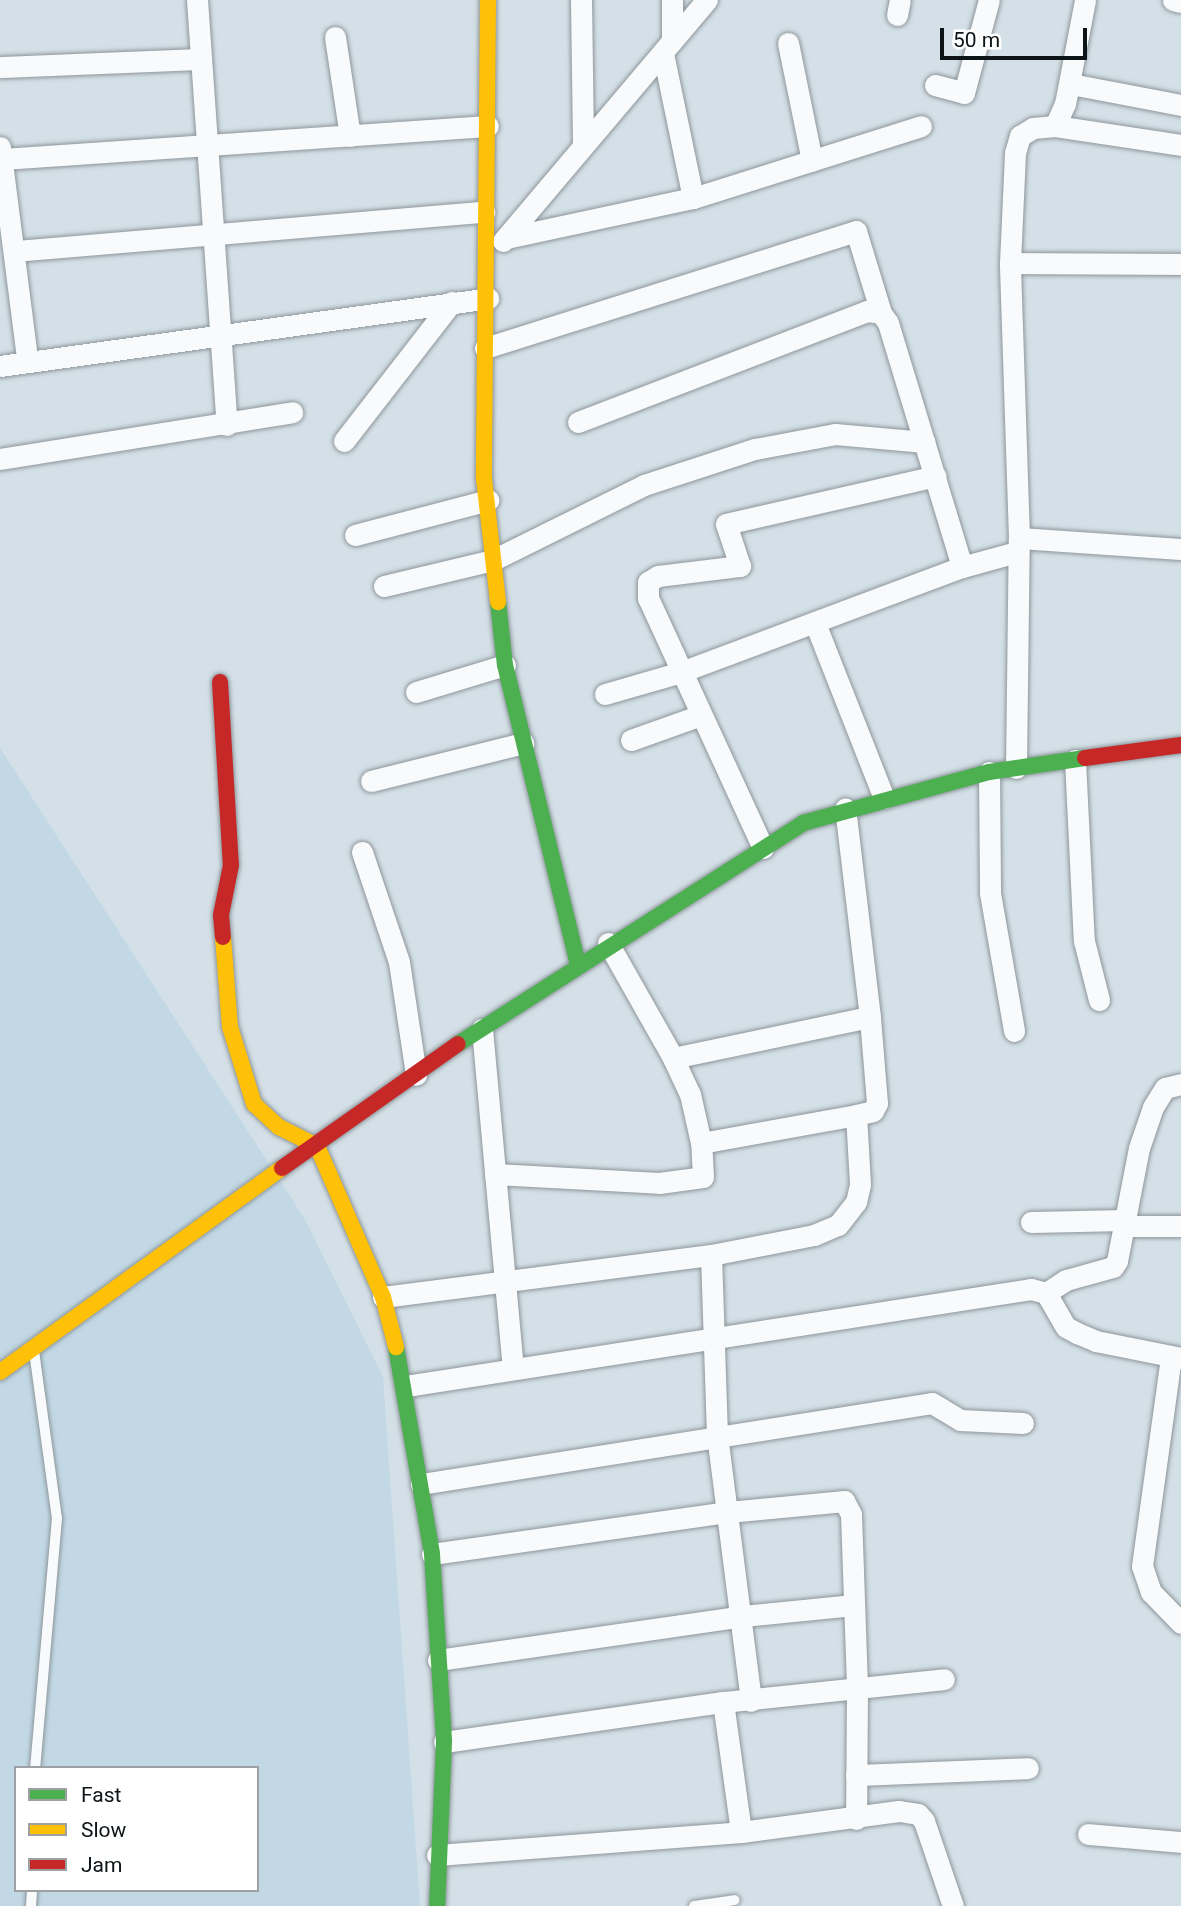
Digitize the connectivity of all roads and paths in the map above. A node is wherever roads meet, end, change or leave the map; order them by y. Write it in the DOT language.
graph roads {
  1 [pos="197,0"];
  2 [pos="488,0"];
  3 [pos="581,0"];
  4 [pos="672,0"];
  5 [pos="707,0"];
  6 [pos="989,0"];
  7 [pos="1085,0"];
  8 [pos="1173,0"];
  9 [pos="1181,2"];
  10 [pos="335,37"];
  11 [pos="788,43"];
  12 [pos="667,47"];
  13 [pos="201,59"];
  14 [pos="0,66"];
  15 [pos="1071,84"];
  16 [pos="935,85"];
  17 [pos="1181,105"];
  18 [pos="488,126"];
  19 [pos="921,126"];
  20 [pos="1055,126"];
  21 [pos="350,136"];
  22 [pos="583,144"];
  23 [pos="207,145"];
  24 [pos="1181,145"];
  25 [pos="1,153"];
  26 [pos="812,161"];
  27 [pos="693,198"];
  28 [pos="484,212"];
  29 [pos="215,234"];
  30 [pos="506,238"];
  31 [pos="15,251"];
  32 [pos="486,252"];
  33 [pos="1010,263"];
  34 [pos="1181,264"];
  35 [pos="488,298"];
  36 [pos="452,302"];
  37 [pos="881,313"];
  38 [pos="219,333"];
  39 [pos="485,348"];
  40 [pos="27,359"];
  41 [pos="0,366"];
  42 [pos="292,412"];
  43 [pos="578,422"];
  44 [pos="227,425"];
  45 [pos="344,441"];
  46 [pos="925,442"];
  47 [pos="0,459"];
  48 [pos="936,476"];
  49 [pos="488,500"];
  50 [pos="355,535"];
  51 [pos="1018,545"];
  52 [pos="1181,549"];
  53 [pos="493,560"];
  54 [pos="962,567"];
  55 [pos="384,586"];
  56 [pos="815,624"];
  57 [pos="505,665"];
  58 [pos="681,672"];
  59 [pos="220,682"];
  60 [pos="416,692"];
  61 [pos="605,694"];
  62 [pos="701,715"];
  63 [pos="631,740"];
  64 [pos="523,743"];
  65 [pos="1181,745"];
  66 [pos="1075,760"];
  67 [pos="1016,768"];
  68 [pos="989,772"];
  69 [pos="371,781"];
  70 [pos="884,798"];
  71 [pos="845,808"];
  72 [pos="763,848"];
  73 [pos="362,852"];
  74 [pos="608,943"];
  75 [pos="577,961"];
  76 [pos="1099,1000"];
  77 [pos="870,1017"];
  78 [pos="482,1029"];
  79 [pos="1014,1031"];
  80 [pos="673,1058"];
  81 [pos="416,1075"];
  82 [pos="1181,1084"];
  83 [pos="856,1115"];
  84 [pos="701,1143"];
  85 [pos="317,1146"];
  86 [pos="495,1174"];
  87 [pos="1031,1222"];
  88 [pos="1125,1223"];
  89 [pos="1181,1227"];
  90 [pos="711,1255"];
  91 [pos="505,1281"];
  92 [pos="1046,1293"];
  93 [pos="383,1297"];
  94 [pos="711,1338"];
  95 [pos="34,1351"];
  96 [pos="1176,1358"];
  97 [pos="513,1369"];
  98 [pos="0,1373"];
  99 [pos="406,1386"];
  100 [pos="1023,1423"];
  101 [pos="717,1435"];
  102 [pos="421,1484"];
  103 [pos="728,1512"];
  104 [pos="432,1554"];
  105 [pos="853,1605"];
  106 [pos="743,1616"];
  107 [pos="1181,1623"];
  108 [pos="438,1660"];
  109 [pos="944,1679"];
  110 [pos="857,1689"];
  111 [pos="751,1700"];
  112 [pos="723,1702"];
  113 [pos="444,1742"];
  114 [pos="35,1766"];
  115 [pos="1028,1768"];
  116 [pos="856,1775"];
  117 [pos="856,1819"];
  118 [pos="741,1832"];
  119 [pos="1088,1834"];
  120 [pos="1181,1842"];
  121 [pos="437,1855"];
  122 [pos="735,1900"];
  123 [pos="437,1906"];
  124 [pos="694,1906"];
  125 [pos="953,1906"];
  1 -- 13 [label="street"];
  2 -- 18 [label="street"];
  3 -- 22 [label="street"];
  4 -- 12 [label="street"];
  5 -- 12 [label="street"];
  6 -- 16 [label="street"];
  7 -- 15 [label="street"];
  8 -- 9 [label="street"];
  10 -- 21 [label="street"];
  11 -- 26 [label="street"];
  12 -- 22 [label="street"];
  12 -- 27 [label="street"];
  13 -- 14 [label="street"];
  13 -- 23 [label="street"];
  15 -- 17 [label="street"];
  15 -- 20 [label="street"];
  18 -- 21 [label="street"];
  18 -- 28 [label="street"];
  19 -- 26 [label="street"];
  20 -- 24 [label="street"];
  20 -- 33 [label="street"];
  21 -- 23 [label="street"];
  22 -- 30 [label="street"];
  23 -- 25 [label="street"];
  23 -- 29 [label="street"];
  25 -- 31 [label="street"];
  26 -- 27 [label="street"];
  27 -- 30 [label="street"];
  28 -- 29 [label="street"];
  28 -- 32 [label="street"];
  29 -- 31 [label="street"];
  29 -- 38 [label="street"];
  30 -- 32 [label="street"];
  31 -- 40 [label="street"];
  32 -- 35 [label="street"];
  33 -- 34 [label="street"];
  33 -- 51 [label="street"];
  35 -- 36 [label="street"];
  35 -- 39 [label="street"];
  36 -- 38 [label="street"];
  36 -- 45 [label="street"];
  37 -- 39 [label="street"];
  37 -- 43 [label="street"];
  37 -- 46 [label="street"];
  38 -- 40 [label="street"];
  38 -- 44 [label="street"];
  39 -- 49 [label="street"];
  40 -- 41 [label="street"];
  42 -- 44 [label="street"];
  44 -- 47 [label="street"];
  46 -- 48 [label="street"];
  46 -- 53 [label="street"];
  48 -- 54 [label="street"];
  48 -- 58 [label="street"];
  49 -- 50 [label="street"];
  49 -- 53 [label="street"];
  51 -- 52 [label="street"];
  51 -- 54 [label="street"];
  51 -- 67 [label="street"];
  53 -- 55 [label="street"];
  53 -- 57 [label="street"];
  54 -- 56 [label="street"];
  56 -- 58 [label="street"];
  56 -- 70 [label="street"];
  57 -- 60 [label="street"];
  57 -- 64 [label="street"];
  58 -- 61 [label="street"];
  58 -- 62 [label="street"];
  59 -- 85 [label="street"];
  62 -- 63 [label="street"];
  62 -- 72 [label="street"];
  64 -- 69 [label="street"];
  64 -- 75 [label="street"];
  65 -- 66 [label="street"];
  66 -- 67 [label="street"];
  66 -- 76 [label="street"];
  67 -- 68 [label="street"];
  68 -- 70 [label="street"];
  68 -- 79 [label="street"];
  70 -- 71 [label="street"];
  71 -- 72 [label="street"];
  71 -- 77 [label="street"];
  72 -- 74 [label="street"];
  73 -- 81 [label="street"];
  74 -- 75 [label="street"];
  74 -- 80 [label="street"];
  75 -- 78 [label="street"];
  77 -- 80 [label="street"];
  77 -- 83 [label="street"];
  78 -- 81 [label="street"];
  78 -- 86 [label="street"];
  80 -- 84 [label="street"];
  81 -- 85 [label="street"];
  82 -- 88 [label="street"];
  83 -- 84 [label="street"];
  83 -- 90 [label="street"];
  84 -- 86 [label="street"];
  85 -- 93 [label="street"];
  85 -- 95 [label="street"];
  86 -- 91 [label="street"];
  87 -- 88 [label="street"];
  88 -- 89 [label="street"];
  88 -- 92 [label="street"];
  90 -- 91 [label="street"];
  90 -- 94 [label="street"];
  91 -- 93 [label="street"];
  91 -- 97 [label="street"];
  92 -- 94 [label="street"];
  92 -- 96 [label="street"];
  93 -- 99 [label="street"];
  94 -- 97 [label="street"];
  94 -- 101 [label="street"];
  95 -- 98 [label="street"];
  95 -- 114 [label="lane"];
  96 -- 107 [label="street"];
  97 -- 99 [label="street"];
  99 -- 102 [label="street"];
  100 -- 101 [label="street"];
  101 -- 102 [label="street"];
  101 -- 103 [label="street"];
  102 -- 104 [label="street"];
  103 -- 104 [label="street"];
  103 -- 105 [label="street"];
  103 -- 106 [label="street"];
  104 -- 108 [label="street"];
  105 -- 106 [label="street"];
  105 -- 110 [label="street"];
  106 -- 108 [label="street"];
  106 -- 111 [label="street"];
  108 -- 113 [label="street"];
  109 -- 110 [label="street"];
  110 -- 111 [label="street"];
  110 -- 116 [label="street"];
  111 -- 112 [label="street"];
  112 -- 113 [label="street"];
  112 -- 118 [label="street"];
  113 -- 121 [label="street"];
  115 -- 116 [label="street"];
  116 -- 117 [label="street"];
  117 -- 118 [label="street"];
  117 -- 125 [label="street"];
  118 -- 121 [label="street"];
  119 -- 120 [label="street"];
  121 -- 123 [label="street"];
  122 -- 124 [label="lane"];
}
